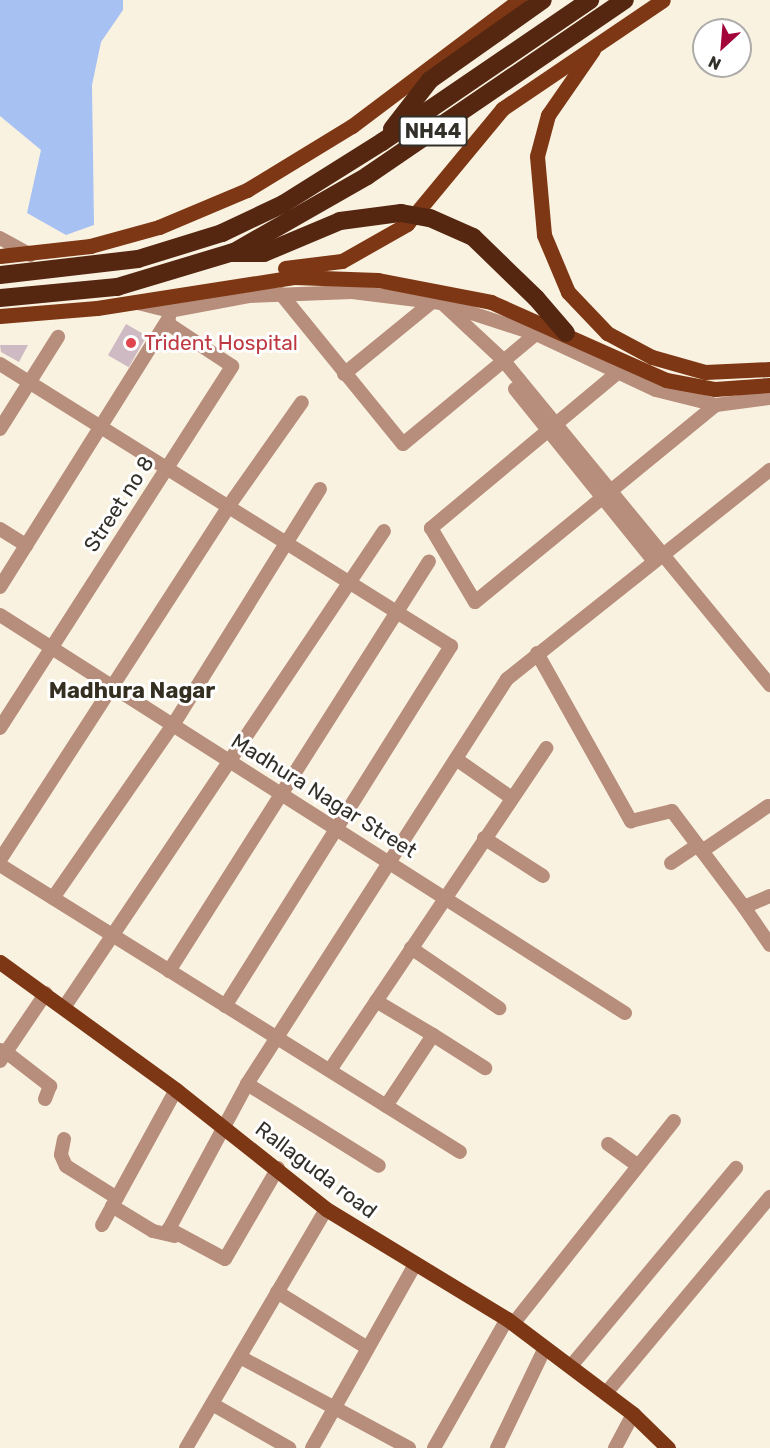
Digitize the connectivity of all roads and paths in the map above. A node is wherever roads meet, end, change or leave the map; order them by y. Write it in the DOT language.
graph roads {
  1 [pos="519,0"];
  2 [pos="543,0"];
  3 [pos="590,0"];
  4 [pos="625,0"];
  5 [pos="663,0"];
  6 [pos="605,35"];
  7 [pos="382,142"];
  8 [pos="0,238"];
  9 [pos="231,253"];
  10 [pos="31,255"];
  11 [pos="0,256"];
  12 [pos="0,275"];
  13 [pos="281,294"];
  14 [pos="0,298"];
  15 [pos="136,302"];
  16 [pos="437,302"];
  17 [pos="0,316"];
  18 [pos="170,318"];
  19 [pos="566,333"];
  20 [pos="536,334"];
  21 [pos="58,337"];
  22 [pos="500,362"];
  23 [pos="0,364"];
  24 [pos="770,369"];
  25 [pos="345,374"];
  26 [pos="616,374"];
  27 [pos="30,382"];
  28 [pos="770,385"];
  29 [pos="770,398"];
  30 [pos="302,402"];
  31 [pos="716,405"];
  32 [pos="553,427"];
  33 [pos="0,429"];
  34 [pos="104,429"];
  35 [pos="167,468"];
  36 [pos="770,471"];
  37 [pos="320,489"];
  38 [pos="607,495"];
  39 [pos="228,507"];
  40 [pos="0,529"];
  41 [pos="384,531"];
  42 [pos="286,543"];
  43 [pos="26,545"];
  44 [pos="656,556"];
  45 [pos="429,561"];
  46 [pos="349,582"];
  47 [pos="0,587"];
  48 [pos="395,611"];
  49 [pos="0,615"];
  50 [pos="51,648"];
  51 [pos="537,653"];
  52 [pos="770,685"];
  53 [pos="112,687"];
  54 [pos="173,725"];
  55 [pos="0,728"];
  56 [pos="546,748"];
  57 [pos="456,759"];
  58 [pos="230,762"];
  59 [pos="280,793"];
  60 [pos="512,798"];
  61 [pos="768,806"];
  62 [pos="338,831"];
  63 [pos="484,838"];
  64 [pos="700,848"];
  65 [pos="0,860"];
  66 [pos="671,862"];
  67 [pos="390,863"];
  68 [pos="0,865"];
  69 [pos="543,876"];
  70 [pos="770,896"];
  71 [pos="53,898"];
  72 [pos="445,898"];
  73 [pos="744,907"];
  74 [pos="114,936"];
  75 [pos="770,945"];
  76 [pos="411,948"];
  77 [pos="0,963"];
  78 [pos="169,970"];
  79 [pos="46,993"];
  80 [pos="376,1001"];
  81 [pos="65,1006"];
  82 [pos="225,1006"];
  83 [pos="499,1008"];
  84 [pos="625,1013"];
  85 [pos="433,1035"];
  86 [pos="276,1037"];
  87 [pos="2,1054"];
  88 [pos="485,1068"];
  89 [pos="330,1070"];
  90 [pos="247,1084"];
  91 [pos="176,1090"];
  92 [pos="45,1099"];
  93 [pos="386,1106"];
  94 [pos="674,1120"];
  95 [pos="224,1126"];
  96 [pos="64,1139"];
  97 [pos="608,1144"];
  98 [pos="460,1152"];
  99 [pos="379,1166"];
  100 [pos="638,1166"];
  101 [pos="278,1168"];
  102 [pos="736,1168"];
  103 [pos="770,1197"];
  104 [pos="114,1202"];
  105 [pos="326,1209"];
  106 [pos="102,1225"];
  107 [pos="174,1236"];
  108 [pos="414,1266"];
  109 [pos="277,1292"];
  110 [pos="510,1322"];
  111 [pos="366,1347"];
  112 [pos="545,1348"];
  113 [pos="240,1357"];
  114 [pos="571,1366"];
  115 [pos="606,1393"];
  116 [pos="212,1404"];
  117 [pos="332,1410"];
  118 [pos="633,1414"];
  119 [pos="186,1448"];
  120 [pos="290,1448"];
  121 [pos="312,1448"];
  122 [pos="409,1448"];
  123 [pos="434,1448"];
  124 [pos="497,1448"];
  125 [pos="615,1448"];
  126 [pos="668,1448"];
  1 -- 10 [label="main road"];
  2 -- 7 [label="highway"];
  3 -- 7 [label="highway, NH44"];
  4 -- 9 [label="highway, NH44"];
  5 -- 6 [label="main road"];
  6 -- 15 [label="main road"];
  6 -- 24 [label="main road"];
  7 -- 12 [label="highway, NH44"];
  8 -- 10 [label="street"];
  9 -- 14 [label="highway, NH44"];
  9 -- 19 [label="highway, bridge"];
  10 -- 11 [label="main road"];
  13 -- 16 [label="street"];
  13 -- 18 [label="street"];
  13 -- 25 [label="street"];
  15 -- 17 [label="main road"];
  15 -- 18 [label="street"];
  15 -- 19 [label="main road"];
  16 -- 20 [label="street"];
  16 -- 22 [label="street"];
  16 -- 25 [label="street"];
  18 -- 34 [label="street"];
  18 -- 35 [label="street, Street no 8"];
  19 -- 28 [label="main road"];
  20 -- 22 [label="street"];
  20 -- 26 [label="street"];
  21 -- 27 [label="street"];
  22 -- 25 [label="street"];
  22 -- 32 [label="street"];
  23 -- 27 [label="street"];
  26 -- 31 [label="street"];
  26 -- 32 [label="street"];
  27 -- 33 [label="street"];
  27 -- 34 [label="street"];
  29 -- 31 [label="street"];
  30 -- 39 [label="street"];
  31 -- 38 [label="street"];
  32 -- 38 [label="street"];
  32 -- 38 [label="street"];
  34 -- 35 [label="street"];
  34 -- 43 [label="street"];
  35 -- 39 [label="street"];
  35 -- 50 [label="street, Street no 8"];
  36 -- 44 [label="street"];
  37 -- 42 [label="street"];
  38 -- 44 [label="street"];
  39 -- 42 [label="street"];
  39 -- 53 [label="street"];
  40 -- 43 [label="street"];
  41 -- 46 [label="street"];
  42 -- 46 [label="street"];
  42 -- 54 [label="street"];
  43 -- 47 [label="street"];
  44 -- 51 [label="street"];
  44 -- 52 [label="street"];
  45 -- 48 [label="street"];
  46 -- 48 [label="street"];
  46 -- 58 [label="street"];
  48 -- 59 [label="street"];
  48 -- 62 [label="street"];
  49 -- 50 [label="street, Madhura Nagar Street"];
  50 -- 53 [label="street, Madhura Nagar Street"];
  50 -- 55 [label="street, Street no 8"];
  51 -- 57 [label="street"];
  51 -- 64 [label="street"];
  53 -- 54 [label="street, Madhura Nagar Street"];
  53 -- 65 [label="street"];
  54 -- 58 [label="street, Madhura Nagar Street"];
  54 -- 71 [label="street"];
  56 -- 60 [label="street"];
  57 -- 60 [label="street"];
  57 -- 67 [label="street"];
  58 -- 59 [label="street, Madhura Nagar Street"];
  58 -- 74 [label="street"];
  59 -- 62 [label="street, Madhura Nagar Street"];
  59 -- 78 [label="street"];
  60 -- 63 [label="street"];
  61 -- 64 [label="street"];
  62 -- 67 [label="street, Madhura Nagar Street"];
  62 -- 82 [label="street"];
  63 -- 69 [label="street"];
  63 -- 72 [label="street"];
  64 -- 66 [label="street"];
  64 -- 73 [label="street"];
  67 -- 72 [label="street, Madhura Nagar Street"];
  67 -- 86 [label="street"];
  68 -- 71 [label="street"];
  70 -- 73 [label="street"];
  71 -- 74 [label="street"];
  72 -- 76 [label="street"];
  72 -- 84 [label="street, Madhura Nagar Street"];
  73 -- 75 [label="street"];
  74 -- 78 [label="street"];
  74 -- 81 [label="street"];
  76 -- 80 [label="street"];
  76 -- 83 [label="street"];
  77 -- 79 [label="main road, Rallaguda road"];
  78 -- 82 [label="street"];
  79 -- 81 [label="main road, Rallaguda road"];
  79 -- 87 [label="street"];
  80 -- 85 [label="street"];
  80 -- 89 [label="street"];
  81 -- 91 [label="main road, Rallaguda road"];
  82 -- 86 [label="street"];
  85 -- 88 [label="street"];
  85 -- 93 [label="street"];
  86 -- 89 [label="street"];
  86 -- 90 [label="street"];
  87 -- 92 [label="street"];
  89 -- 93 [label="street"];
  90 -- 95 [label="street"];
  90 -- 99 [label="street"];
  91 -- 95 [label="main road, Rallaguda road"];
  91 -- 104 [label="street"];
  93 -- 98 [label="street"];
  94 -- 100 [label="street"];
  95 -- 101 [label="main road, Rallaguda road"];
  95 -- 107 [label="street"];
  96 -- 104 [label="street"];
  97 -- 100 [label="street"];
  100 -- 110 [label="street"];
  101 -- 105 [label="main road, Rallaguda road"];
  101 -- 107 [label="street"];
  102 -- 114 [label="street"];
  103 -- 115 [label="street"];
  104 -- 106 [label="street"];
  104 -- 107 [label="street"];
  105 -- 108 [label="main road, Rallaguda road"];
  105 -- 109 [label="street"];
  108 -- 110 [label="main road, Rallaguda road"];
  108 -- 111 [label="street"];
  109 -- 111 [label="street"];
  109 -- 113 [label="street"];
  110 -- 112 [label="main road, Rallaguda road"];
  110 -- 123 [label="street"];
  111 -- 117 [label="street"];
  112 -- 114 [label="main road, Rallaguda road"];
  112 -- 124 [label="street"];
  113 -- 116 [label="street"];
  113 -- 117 [label="street"];
  114 -- 115 [label="main road, Rallaguda road"];
  115 -- 118 [label="main road, Rallaguda road"];
  116 -- 119 [label="street"];
  116 -- 120 [label="street"];
  117 -- 121 [label="street"];
  117 -- 122 [label="street"];
  118 -- 125 [label="street"];
  118 -- 126 [label="main road, Rallaguda road"];
}
